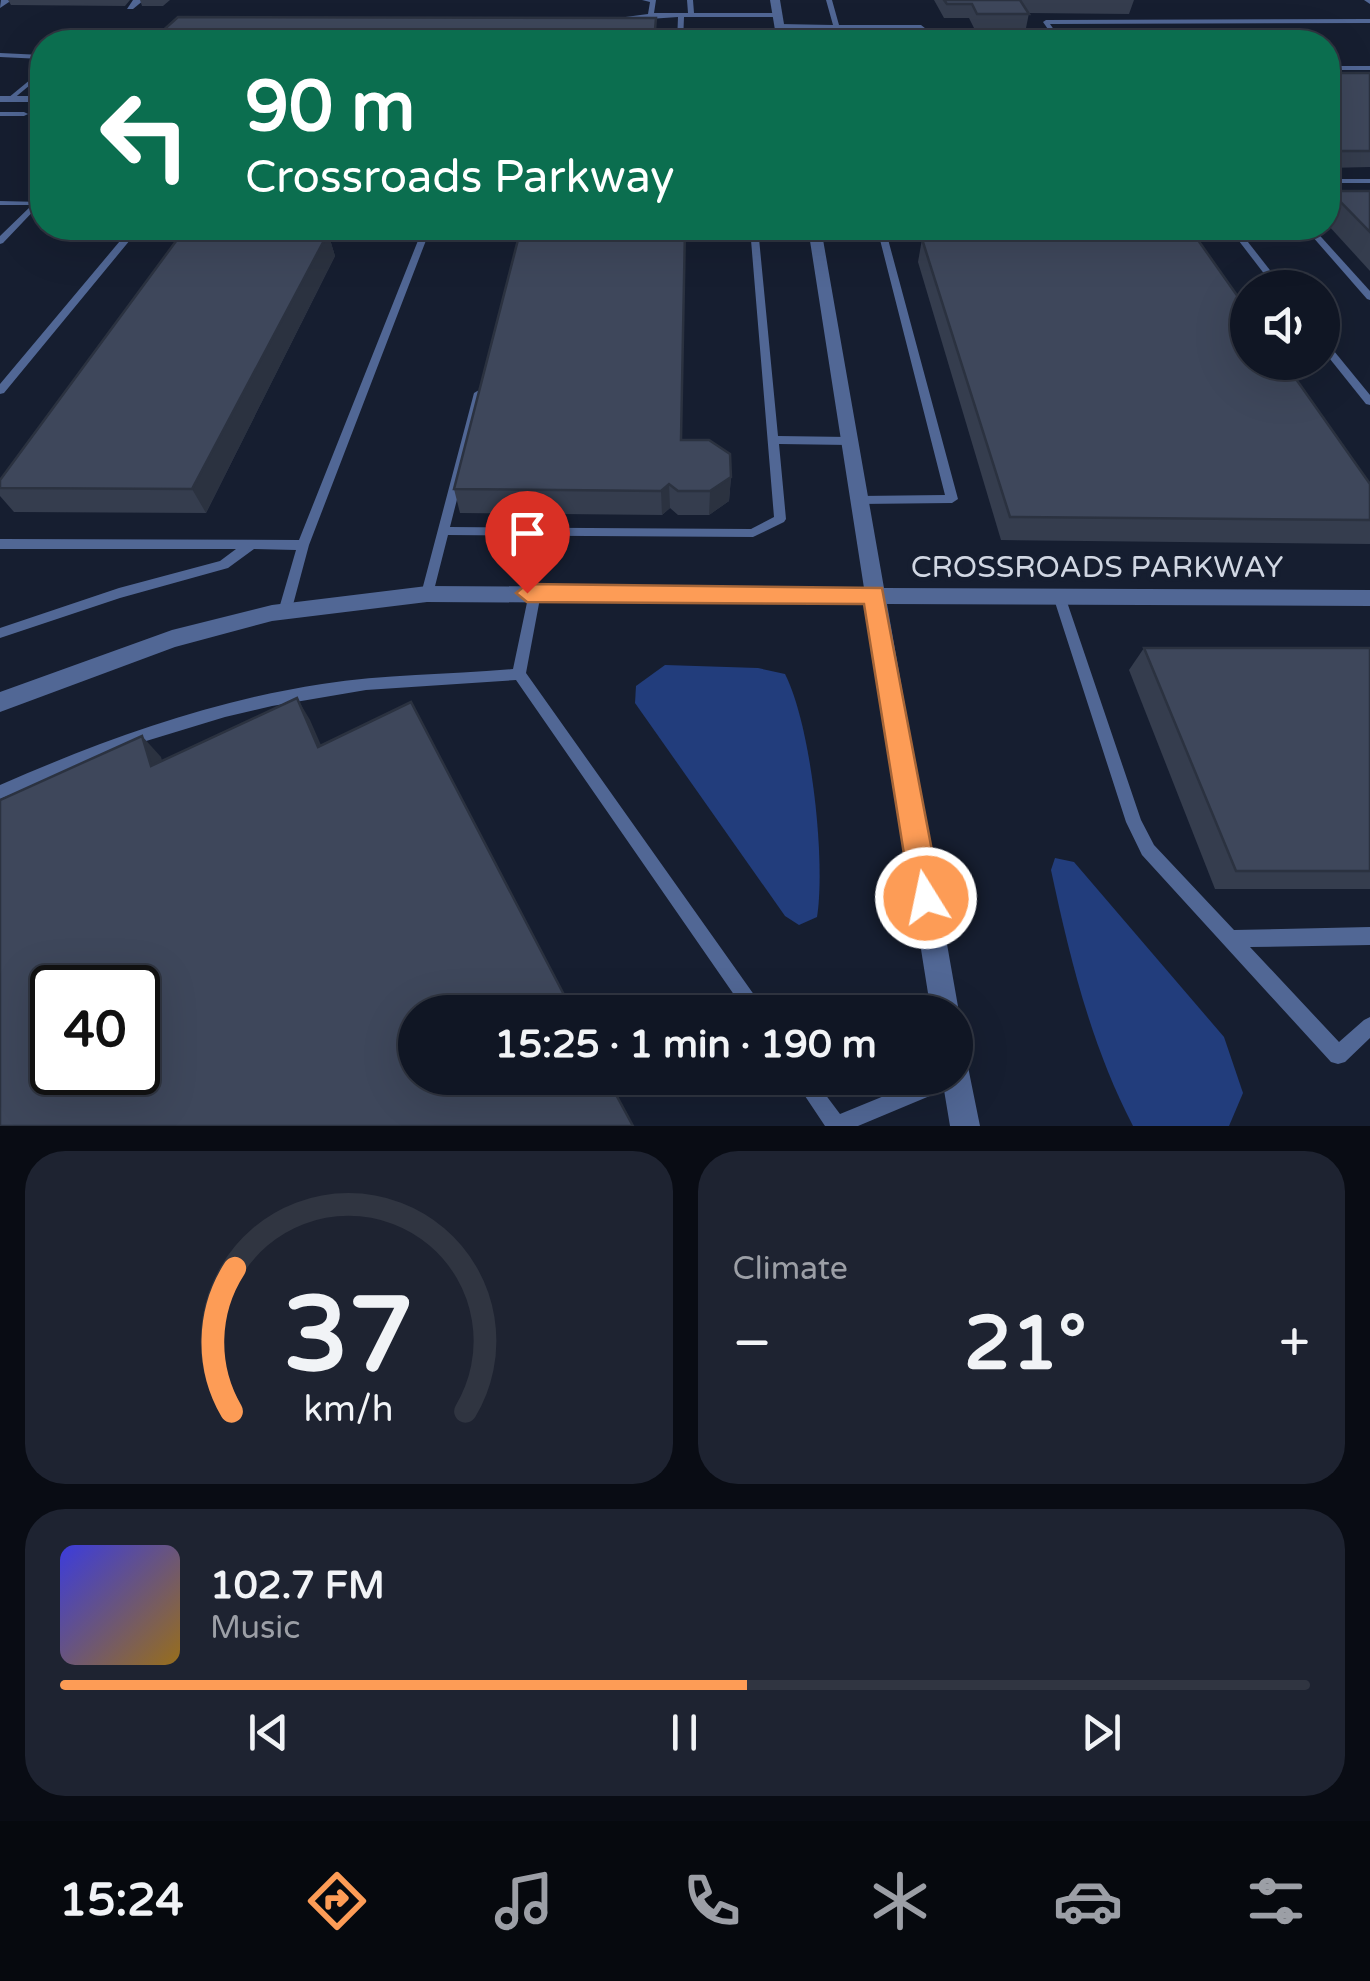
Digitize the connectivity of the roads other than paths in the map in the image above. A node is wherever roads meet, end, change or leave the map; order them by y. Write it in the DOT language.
graph roads {
  1 [pos="7,0"];
  2 [pos="645,0"];
  3 [pos="690,0"];
  4 [pos="775,0"];
  5 [pos="829,0"];
  6 [pos="0,4"];
  7 [pos="651,15"];
  8 [pos="681,15"];
  9 [pos="690,15"];
  10 [pos="592,20"];
  11 [pos="1370,20"];
  12 [pos="779,21"];
  13 [pos="836,26"];
  14 [pos="680,30"];
  15 [pos="780,30"];
  16 [pos="924,30"];
  17 [pos="1051,30"];
  18 [pos="0,55"];
  19 [pos="30,56"];
  20 [pos="1340,68"];
  21 [pos="1370,68"];
  22 [pos="30,81"];
  23 [pos="5,99"];
  24 [pos="0,114"];
  25 [pos="24,114"];
  26 [pos="1370,181"];
  27 [pos="1340,182"];
  28 [pos="0,203"];
  29 [pos="30,203"];
  30 [pos="30,216"];
  31 [pos="125,240"];
  32 [pos="422,240"];
  33 [pos="755,240"];
  34 [pos="816,240"];
  35 [pos="884,240"];
  36 [pos="1242,240"];
  37 [pos="1319,240"];
  38 [pos="0,242"];
  39 [pos="1266,270"];
  40 [pos="1370,297"];
  41 [pos="1340,364"];
  42 [pos="482,379"];
  43 [pos="0,392"];
  44 [pos="1370,402"];
  45 [pos="775,440"];
  46 [pos="849,441"];
  47 [pos="859,500"];
  48 [pos="443,531"];
  49 [pos="251,545"];
  50 [pos="303,545"];
  51 [pos="2,547"];
  52 [pos="535,593"];
  53 [pos="427,594"];
  54 [pos="874,595"];
  55 [pos="1058,596"];
  56 [pos="1370,598"];
  57 [pos="286,612"];
  58 [pos="0,633"];
  59 [pos="518,674"];
  60 [pos="0,702"];
  61 [pos="0,792"];
  62 [pos="1370,936"];
  63 [pos="1231,939"];
  64 [pos="744,995"];
  65 [pos="943,995"];
  66 [pos="1370,1026"];
  67 [pos="814,1095"];
  68 [pos="905,1095"];
  69 [pos="958,1095"];
  70 [pos="835,1125"];
  71 [pos="965,1126"];
  1 -- 6 [label="street"];
  2 -- 7 [label="lane"];
  3 -- 9 [label="lane"];
  4 -- 12 [label="street"];
  5 -- 13 [label="lane"];
  7 -- 8 [label="lane"];
  7 -- 10 [label="lane"];
  8 -- 9 [label="lane"];
  8 -- 14 [label="lane"];
  9 -- 12 [label="lane"];
  11 -- 17 [label="lane"];
  12 -- 13 [label="lane"];
  12 -- 15 [label="street"];
  13 -- 16 [label="lane"];
  18 -- 19 [label="lane"];
  20 -- 21 [label="lane"];
  22 -- 23 [label="lane"];
  24 -- 25 [label="lane"];
  26 -- 27 [label="lane"];
  28 -- 29 [label="lane"];
  30 -- 38 [label="lane"];
  31 -- 43 [label="lane"];
  32 -- 50 [label="lane"];
  33 -- 45 [label="lane"];
  34 -- 46 [label="street"];
  35 -- 47 [label="lane"];
  36 -- 39 [label="lane"];
  37 -- 40 [label="lane"];
  41 -- 44 [label="lane"];
  42 -- 48 [label="lane"];
  45 -- 46 [label="lane"];
  45 -- 48 [label="lane"];
  46 -- 47 [label="street"];
  47 -- 54 [label="street"];
  48 -- 53 [label="lane"];
  49 -- 50 [label="lane"];
  49 -- 51 [label="lane"];
  49 -- 58 [label="lane"];
  50 -- 57 [label="lane"];
  52 -- 53 [label="street, CROSSROADS PARKWAY"];
  52 -- 54 [label="street, CROSSROADS PARKWAY"];
  52 -- 59 [label="lane"];
  53 -- 57 [label="street, CROSSROADS PARKWAY"];
  54 -- 55 [label="street, CROSSROADS PARKWAY"];
  54 -- 65 [label="street"];
  55 -- 56 [label="street, CROSSROADS PARKWAY"];
  55 -- 63 [label="lane"];
  57 -- 60 [label="street, CROSSROADS PARKWAY"];
  59 -- 61 [label="lane"];
  59 -- 64 [label="lane"];
  62 -- 63 [label="lane"];
  63 -- 66 [label="lane"];
  67 -- 70 [label="lane"];
  68 -- 70 [label="lane"];
  69 -- 71 [label="street"];
}
